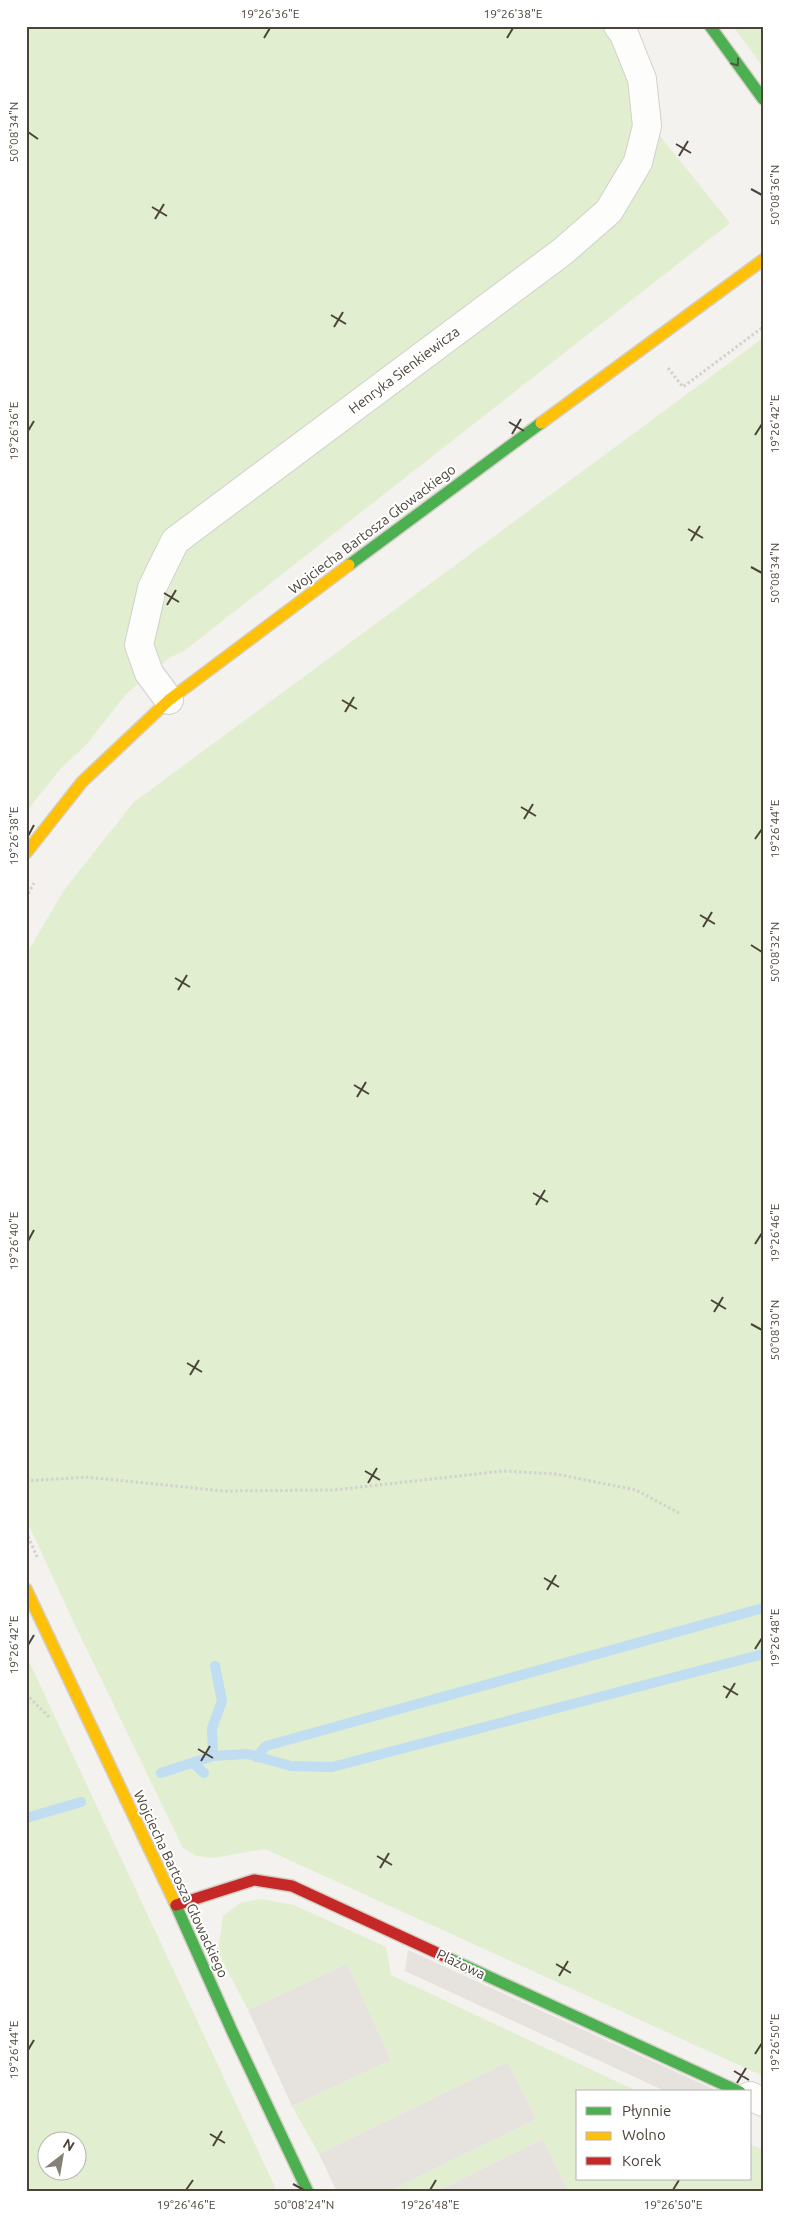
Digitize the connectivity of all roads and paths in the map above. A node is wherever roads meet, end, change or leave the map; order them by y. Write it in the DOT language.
graph roads {
  1 [pos="618,26"];
  2 [pos="710,26"];
  3 [pos="763,99"];
  4 [pos="763,260"];
  5 [pos="763,327"];
  6 [pos="660,374"];
  7 [pos="169,700"];
  8 [pos="26,852"];
  9 [pos="35,882"];
  10 [pos="26,898"];
  11 [pos="26,1481"];
  12 [pos="679,1513"];
  13 [pos="26,1589"];
  14 [pos="26,1694"];
  15 [pos="36,1704"];
  16 [pos="176,1905"];
  17 [pos="736,2090"];
  18 [pos="306,2191"];
  1 -- 7 [label="street, Henryka Sienkiewicza"];
  2 -- 3 [label="main road, one-way"];
  4 -- 7 [label="main road, Wojciecha Bartosza Głowackiego"];
  5 -- 6 [label="path"];
  7 -- 8 [label="main road, Wojciecha Bartosza Głowackiego"];
  9 -- 10 [label="path"];
  11 -- 12 [label="path"];
  13 -- 16 [label="main road, Wojciecha Bartosza Głowackiego"];
  14 -- 15 [label="path"];
  16 -- 17 [label="main road, Plażowa"];
  16 -- 18 [label="main road, Wojciecha Bartosza Głowackiego"];
}
